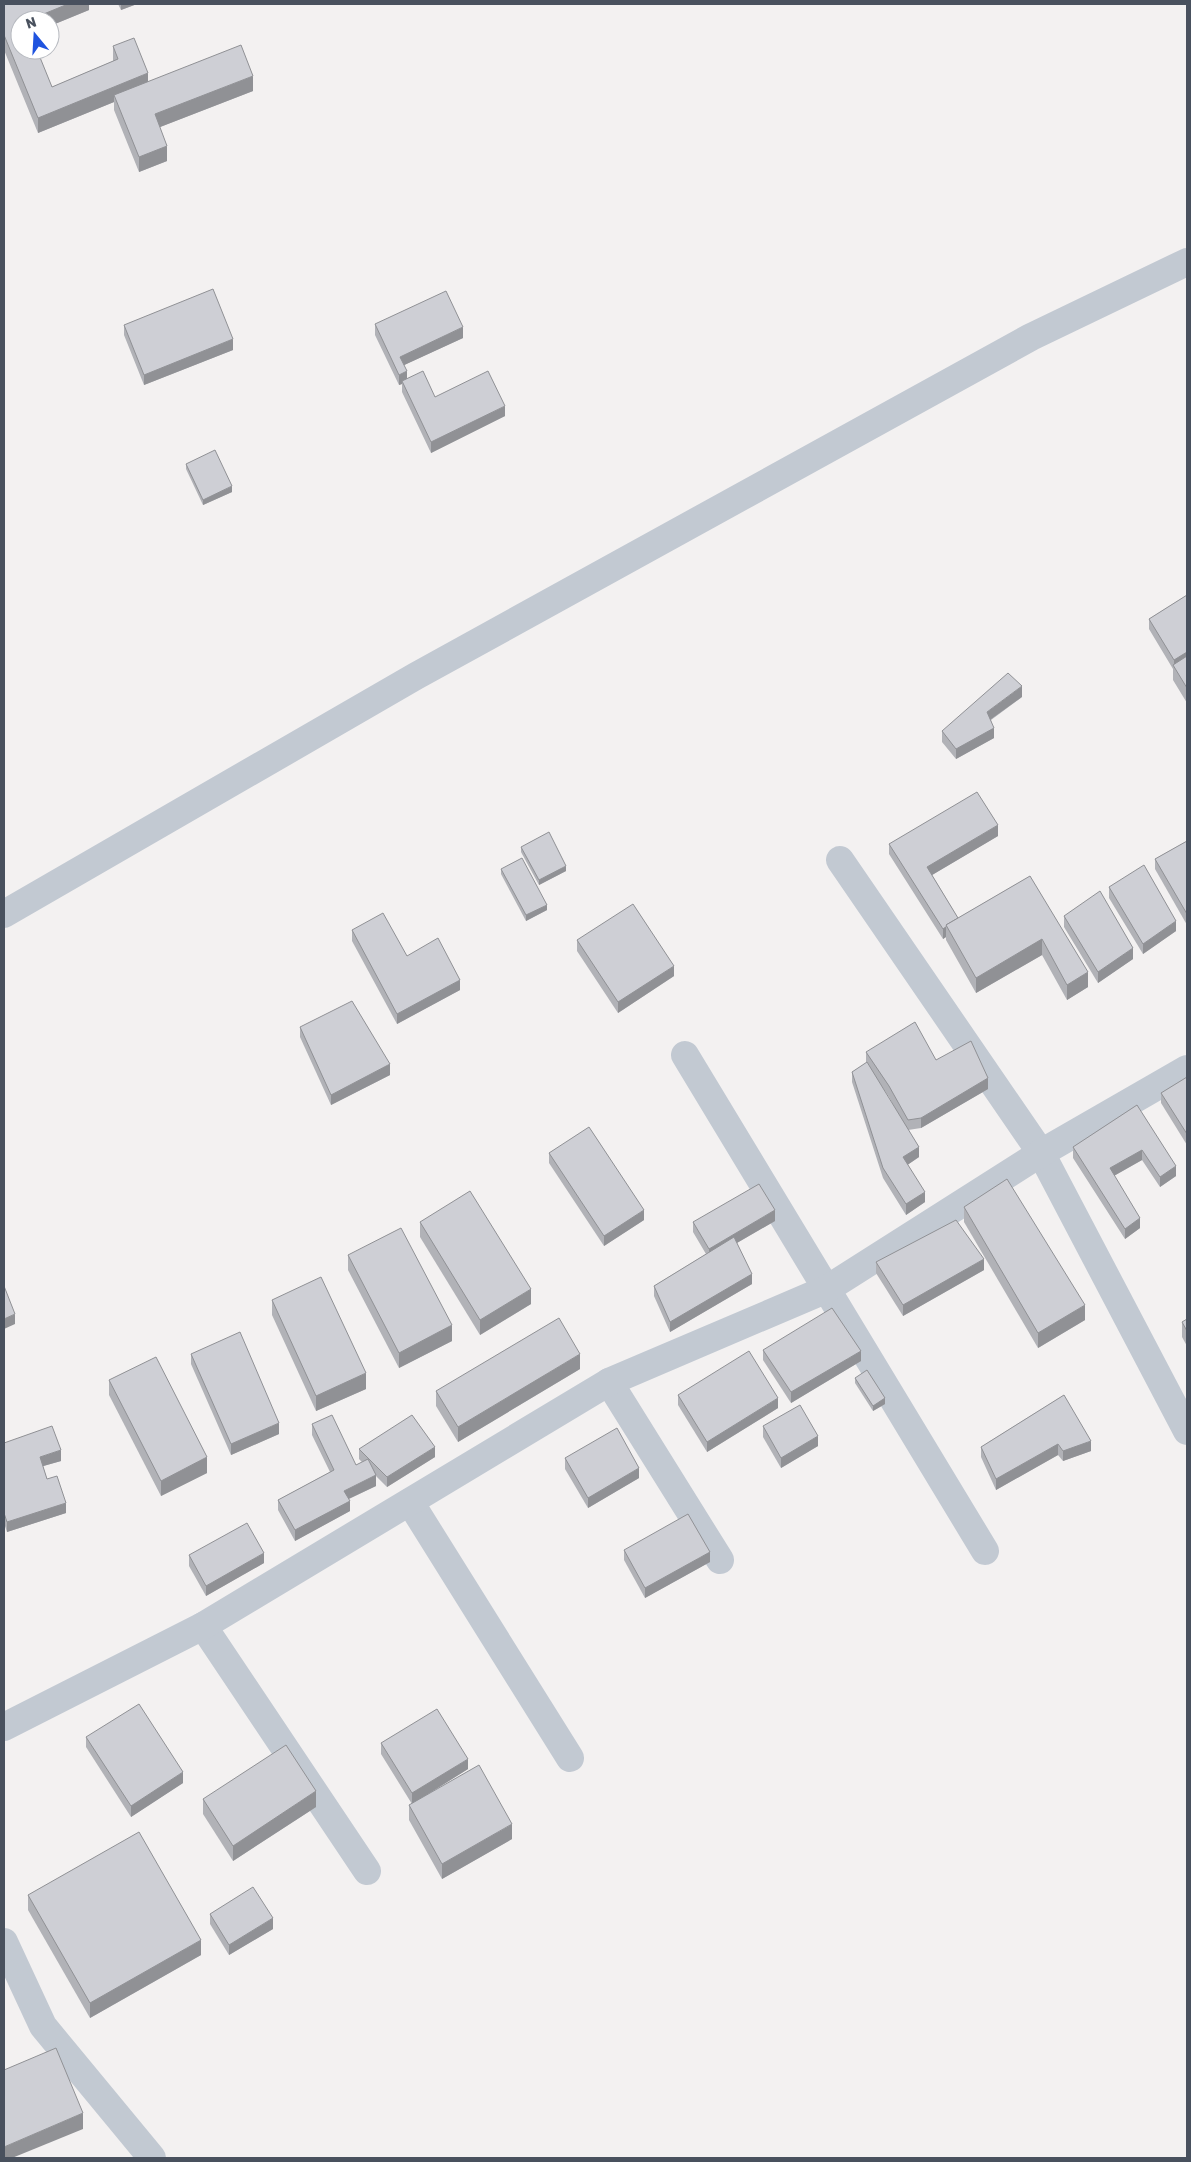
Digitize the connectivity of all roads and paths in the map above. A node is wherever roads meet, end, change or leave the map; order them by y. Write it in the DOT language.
graph roads {
  1 [pos="1187,262"];
  2 [pos="840,860"];
  3 [pos="4,914"];
  4 [pos="684,1056"];
  5 [pos="1187,1069"];
  6 [pos="1041,1153"];
  7 [pos="827,1290"];
  8 [pos="609,1382"];
  9 [pos="1187,1431"];
  10 [pos="410,1502"];
  11 [pos="985,1551"];
  12 [pos="720,1560"];
  13 [pos="203,1626"];
  14 [pos="4,1727"];
  15 [pos="570,1758"];
  16 [pos="367,1871"];
  17 [pos="4,1942"];
  18 [pos="152,2158"];
  1 -- 3 [label="street"];
  2 -- 6 [label="street"];
  4 -- 7 [label="street"];
  5 -- 6 [label="street"];
  6 -- 7 [label="street"];
  6 -- 9 [label="street"];
  7 -- 8 [label="street"];
  7 -- 11 [label="street"];
  8 -- 10 [label="street"];
  8 -- 12 [label="street"];
  10 -- 13 [label="street"];
  10 -- 15 [label="street"];
  13 -- 14 [label="street"];
  13 -- 16 [label="street"];
  17 -- 18 [label="street"];
}
